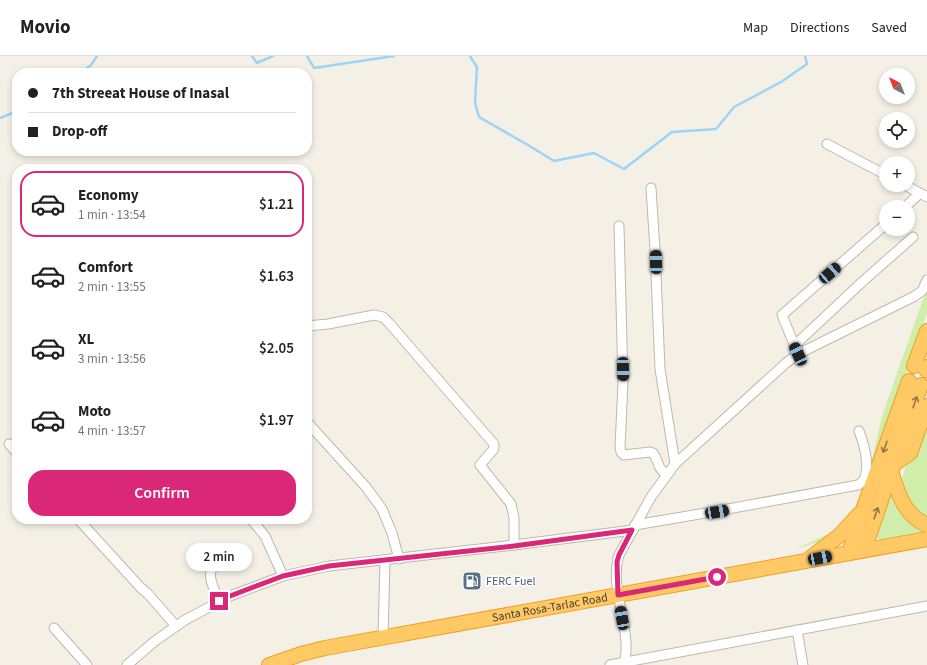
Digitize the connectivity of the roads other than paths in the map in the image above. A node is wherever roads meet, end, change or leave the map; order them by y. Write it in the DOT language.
graph roads {
  1 [pos="827,144"];
  2 [pos="879,170"];
  3 [pos="651,188"];
  4 [pos="915,190"];
  5 [pos="924,195"];
  6 [pos="915,201"];
  7 [pos="619,226"];
  8 [pos="879,230"];
  9 [pos="913,237"];
  10 [pos="927,280"];
  11 [pos="312,326"];
  12 [pos="927,331"];
  13 [pos="797,350"];
  14 [pos="922,368"];
  15 [pos="927,406"];
  16 [pos="312,428"];
  17 [pos="859,431"];
  18 [pos="9,444"];
  19 [pos="12,447"];
  20 [pos="675,464"];
  21 [pos="892,468"];
  22 [pos="667,474"];
  23 [pos="864,507"];
  24 [pos="83,524"];
  25 [pos="255,524"];
  26 [pos="927,525"];
  27 [pos="634,527"];
  28 [pos="927,538"];
  29 [pos="514,546"];
  30 [pos="864,550"];
  31 [pos="849,553"];
  32 [pos="220,555"];
  33 [pos="399,559"];
  34 [pos="385,560"];
  35 [pos="806,561"];
  36 [pos="283,576"];
  37 [pos="618,595"];
  38 [pos="219,601"];
  39 [pos="927,606"];
  40 [pos="176,626"];
  41 [pos="54,628"];
  42 [pos="797,630"];
  43 [pos="383,637"];
  44 [pos="278,664"];
  45 [pos="623,664"];
  46 [pos="87,665"];
  47 [pos="127,665"];
  48 [pos="610,665"];
  49 [pos="803,665"];
  1 -- 2 [label="street"];
  3 -- 20 [label="street"];
  4 -- 5 [label="street"];
  5 -- 6 [label="street"];
  7 -- 22 [label="street"];
  8 -- 13 [label="street"];
  9 -- 13 [label="street"];
  10 -- 13 [label="street"];
  11 -- 29 [label="street"];
  12 -- 14 [label="highway"];
  13 -- 20 [label="street"];
  15 -- 21 [label="highway"];
  16 -- 33 [label="street"];
  17 -- 27 [label="street"];
  18 -- 19 [label="street"];
  20 -- 22 [label="street"];
  21 -- 23 [label="highway, one-way"];
  21 -- 26 [label="highway"];
  30 -- 21 [label="highway, one-way"];
  22 -- 27 [label="street"];
  23 -- 31 [label="highway"];
  23 -- 35 [label="highway"];
  24 -- 40 [label="street"];
  25 -- 36 [label="street"];
  27 -- 29 [label="street"];
  27 -- 37 [label="street"];
  28 -- 30 [label="highway, Santa Rosa-Tarlac Road"];
  29 -- 33 [label="street"];
  30 -- 31 [label="highway, Santa Rosa-Tarlac Road"];
  31 -- 35 [label="highway, Santa Rosa-Tarlac Road"];
  32 -- 38 [label="street"];
  33 -- 34 [label="street"];
  34 -- 36 [label="street"];
  34 -- 43 [label="street"];
  35 -- 37 [label="highway, Santa Rosa-Tarlac Road"];
  36 -- 38 [label="street"];
  37 -- 43 [label="highway, Santa Rosa-Tarlac Road"];
  37 -- 45 [label="street"];
  38 -- 40 [label="street"];
  39 -- 42 [label="street"];
  40 -- 47 [label="street"];
  41 -- 46 [label="street"];
  42 -- 45 [label="street"];
  42 -- 49 [label="street"];
  43 -- 44 [label="highway, Santa Rosa-Tarlac Road"];
  45 -- 48 [label="street"];
}
